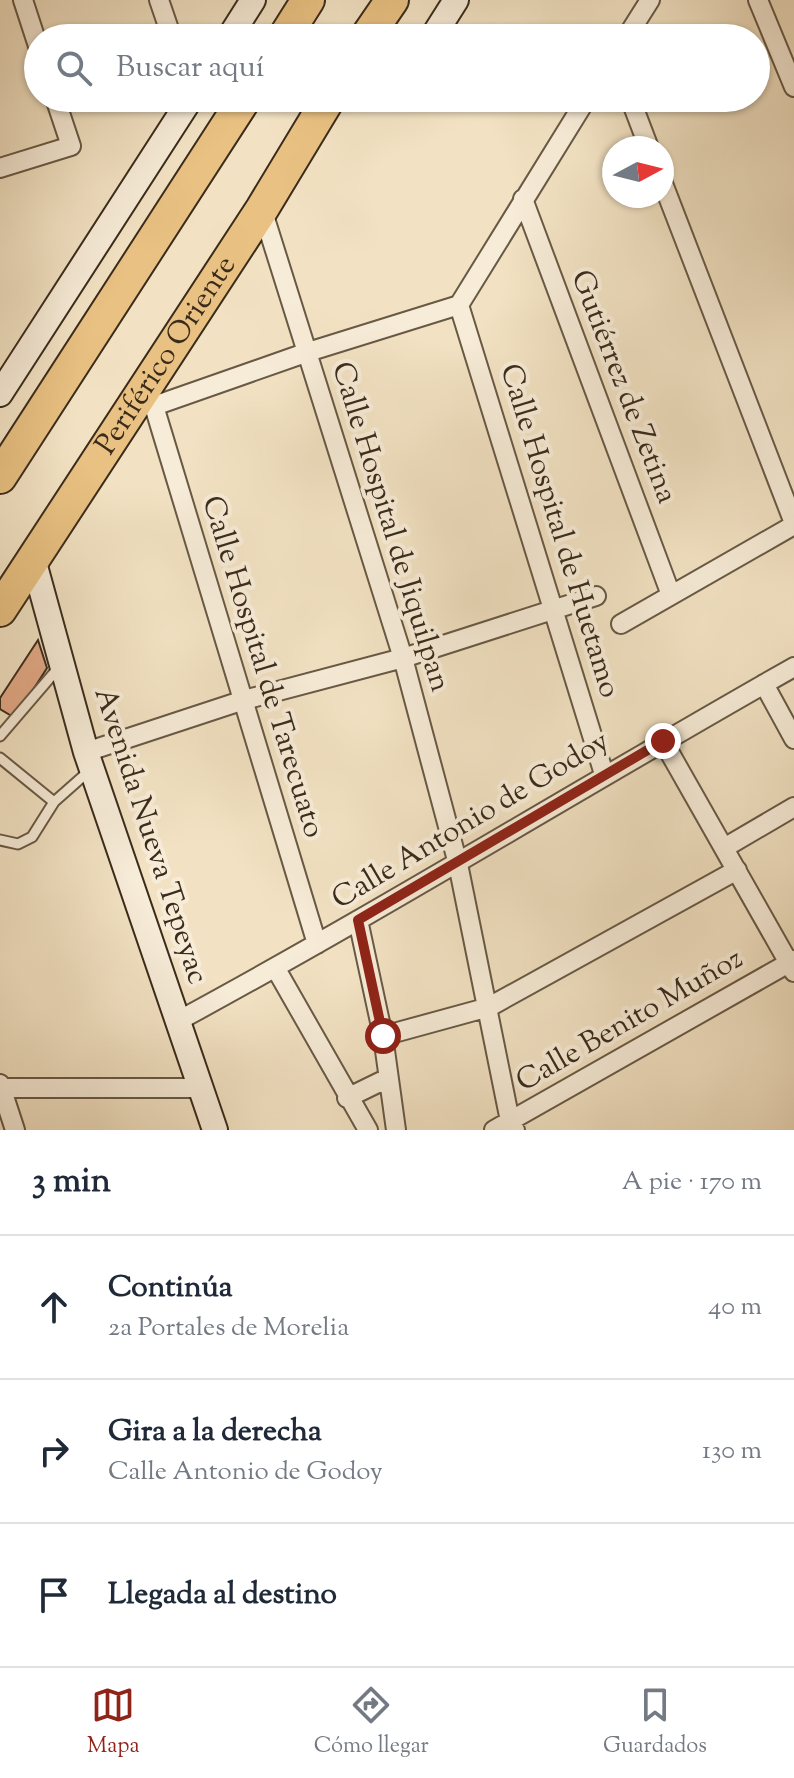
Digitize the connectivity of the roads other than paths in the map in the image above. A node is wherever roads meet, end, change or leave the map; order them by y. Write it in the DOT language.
graph roads {
  1 [pos="23,0"];
  2 [pos="159,0"];
  3 [pos="253,0"];
  4 [pos="308,0"];
  5 [pos="392,0"];
  6 [pos="456,0"];
  7 [pos="650,0"];
  8 [pos="758,0"];
  9 [pos="31,24"];
  10 [pos="167,24"];
  11 [pos="238,24"];
  12 [pos="293,24"];
  13 [pos="376,24"];
  14 [pos="441,24"];
  15 [pos="635,24"];
  16 [pos="768,24"];
  17 [pos="770,29"];
  18 [pos="794,87"];
  19 [pos="60,112"];
  20 [pos="182,112"];
  21 [pos="236,112"];
  22 [pos="321,112"];
  23 [pos="578,112"];
  24 [pos="635,112"];
  25 [pos="644,136"];
  26 [pos="0,168"];
  27 [pos="523,199"];
  28 [pos="672,208"];
  29 [pos="262,209"];
  30 [pos="459,305"];
  31 [pos="308,352"];
  32 [pos="0,394"];
  33 [pos="145,402"];
  34 [pos="0,477"];
  35 [pos="794,524"];
  36 [pos="33,559"];
  37 [pos="671,595"];
  38 [pos="596,596"];
  39 [pos="555,608"];
  40 [pos="0,610"];
  41 [pos="621,624"];
  42 [pos="403,658"];
  43 [pos="62,664"];
  44 [pos="794,667"];
  45 [pos="764,684"];
  46 [pos="244,700"];
  47 [pos="0,736"];
  48 [pos="794,739"];
  49 [pos="663,741"];
  50 [pos="0,758"];
  51 [pos="89,760"];
  52 [pos="604,774"];
  53 [pos="54,802"];
  54 [pos="794,807"];
  55 [pos="0,840"];
  56 [pos="724,848"];
  57 [pos="458,864"];
  58 [pos="737,870"];
  59 [pos="358,920"];
  60 [pos="317,944"];
  61 [pos="792,965"];
  62 [pos="276,969"];
  63 [pos="489,1007"];
  64 [pos="176,1022"];
  65 [pos="383,1036"];
  66 [pos="388,1078"];
  67 [pos="0,1086"];
  68 [pos="200,1088"];
  69 [pos="347,1098"];
  70 [pos="506,1127"];
  71 [pos="15,1130"];
  72 [pos="215,1130"];
  73 [pos="368,1130"];
  74 [pos="396,1130"];
  1 -- 9 [label="street"];
  2 -- 10 [label="street"];
  3 -- 11 [label="street"];
  4 -- 12 [label="highway"];
  5 -- 13 [label="highway"];
  6 -- 14 [label="street"];
  7 -- 15 [label="street"];
  8 -- 16 [label="street"];
  17 -- 18 [label="street"];
  19 -- 26 [label="street"];
  20 -- 32 [label="street"];
  21 -- 34 [label="highway"];
  22 -- 29 [label="highway, Periférico Oriente"];
  23 -- 27 [label="street"];
  24 -- 25 [label="street"];
  27 -- 30 [label="street"];
  27 -- 37 [label="street, Gutiérrez de Zetina"];
  28 -- 35 [label="street"];
  29 -- 31 [label="street, Calle Hospital de Jiquilpan"];
  29 -- 33 [label="highway, Periférico Oriente"];
  30 -- 31 [label="street"];
  30 -- 39 [label="street, Calle Hospital de Huetamo"];
  31 -- 33 [label="street"];
  31 -- 42 [label="street, Calle Hospital de Jiquilpan"];
  33 -- 36 [label="highway, Periférico Oriente"];
  33 -- 46 [label="street, Calle Hospital de Tarecuato"];
  35 -- 37 [label="street"];
  36 -- 40 [label="highway, Periférico Oriente"];
  36 -- 43 [label="street, Avenida Nueva Tepeyac"];
  37 -- 41 [label="street"];
  38 -- 39 [label="street"];
  39 -- 42 [label="street"];
  39 -- 52 [label="street, Calle Hospital de Huetamo"];
  42 -- 46 [label="street"];
  42 -- 57 [label="street, Calle Hospital de Jiquilpan"];
  43 -- 47 [label="lane"];
  43 -- 51 [label="street, Avenida Nueva Tepeyac"];
  44 -- 45 [label="street, Calle Antonio de Godoy"];
  45 -- 48 [label="street"];
  45 -- 49 [label="street, Calle Antonio de Godoy"];
  46 -- 51 [label="street"];
  46 -- 60 [label="street, Calle Hospital de Tarecuato"];
  49 -- 52 [label="street, Calle Antonio de Godoy"];
  49 -- 56 [label="street"];
  50 -- 53 [label="lane"];
  51 -- 53 [label="lane"];
  51 -- 64 [label="street, Avenida Nueva Tepeyac"];
  52 -- 57 [label="street, Calle Antonio de Godoy"];
  53 -- 55 [label="lane"];
  54 -- 56 [label="street"];
  56 -- 58 [label="street"];
  57 -- 59 [label="street, Calle Antonio de Godoy"];
  57 -- 63 [label="street, Calle Hospital de Jiquilpan"];
  58 -- 61 [label="street"];
  58 -- 63 [label="street"];
  59 -- 60 [label="street, Calle Antonio de Godoy"];
  59 -- 65 [label="street"];
  60 -- 62 [label="street, Calle Antonio de Godoy"];
  61 -- 70 [label="street, Calle Benito Muñoz"];
  62 -- 64 [label="street, Calle Antonio de Godoy"];
  62 -- 69 [label="street"];
  63 -- 65 [label="street"];
  63 -- 70 [label="street, Calle Hospital de Jiquilpan"];
  64 -- 68 [label="street, Avenida Nueva Tepeyac"];
  65 -- 66 [label="street"];
  66 -- 69 [label="street"];
  66 -- 74 [label="street"];
  67 -- 68 [label="street"];
  67 -- 71 [label="street"];
  68 -- 72 [label="street, Avenida Nueva Tepeyac"];
  69 -- 73 [label="street"];
}
